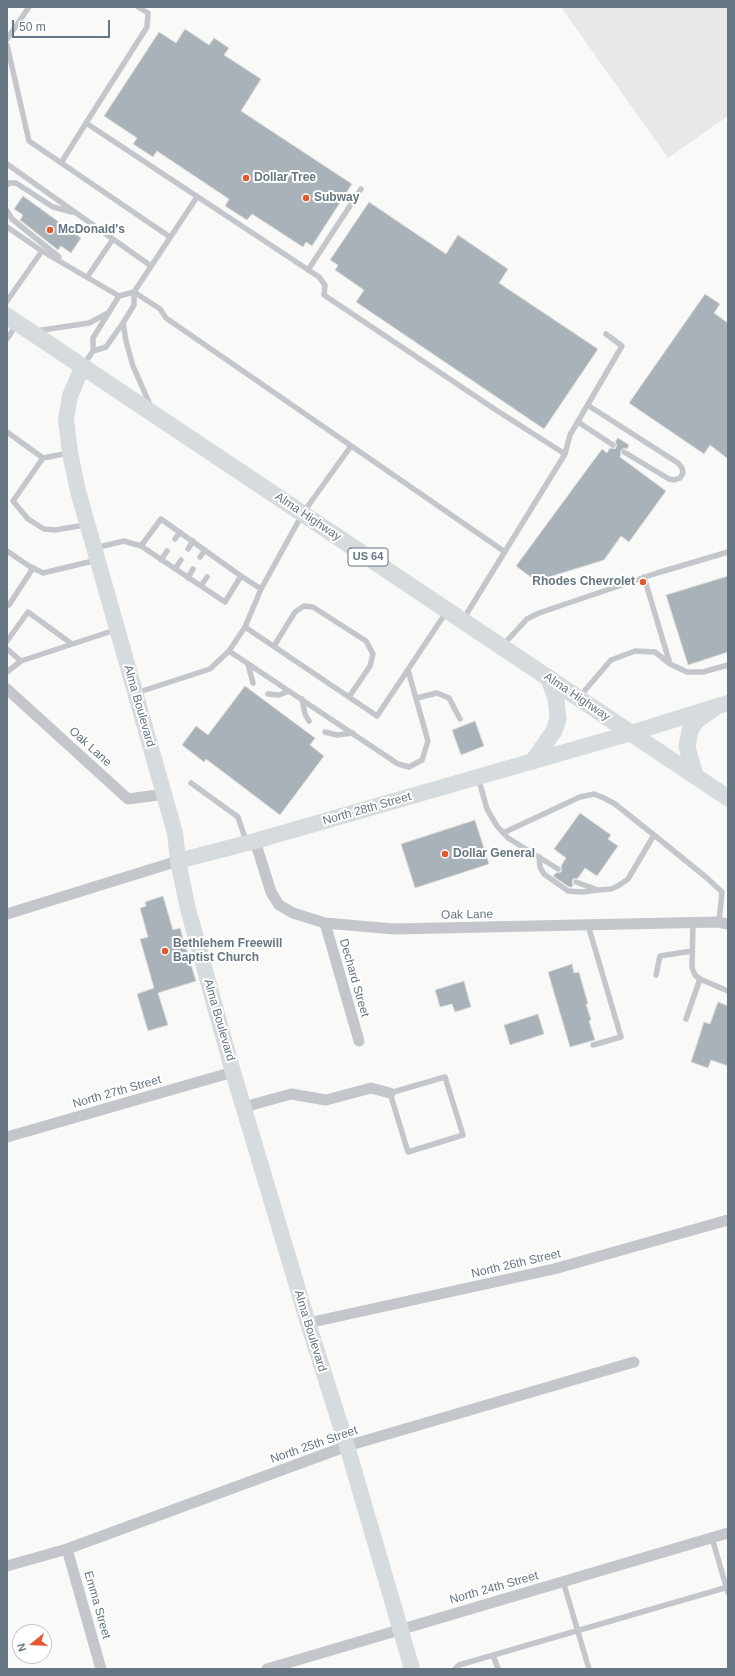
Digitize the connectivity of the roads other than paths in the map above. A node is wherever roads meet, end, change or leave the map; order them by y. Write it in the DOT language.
graph roads {
  1 [pos="30,7"];
  2 [pos="138,7"];
  3 [pos="152,7"];
  4 [pos="148,13"];
  5 [pos="7,39"];
  6 [pos="7,46"];
  7 [pos="86,123"];
  8 [pos="61,163"];
  9 [pos="7,164"];
  10 [pos="7,185"];
  11 [pos="361,189"];
  12 [pos="197,197"];
  13 [pos="7,211"];
  14 [pos="76,213"];
  15 [pos="7,227"];
  16 [pos="170,237"];
  17 [pos="113,239"];
  18 [pos="42,250"];
  19 [pos="67,264"];
  20 [pos="151,266"];
  21 [pos="308,270"];
  22 [pos="88,276"];
  23 [pos="134,292"];
  24 [pos="119,296"];
  25 [pos="7,301"];
  26 [pos="110,312"];
  27 [pos="18,323"];
  28 [pos="124,323"];
  29 [pos="606,334"];
  30 [pos="7,339"];
  31 [pos="92,351"];
  32 [pos="83,366"];
  33 [pos="588,406"];
  34 [pos="155,414"];
  35 [pos="578,422"];
  36 [pos="7,432"];
  37 [pos="613,445"];
  38 [pos="351,446"];
  39 [pos="624,452"];
  40 [pos="70,453"];
  41 [pos="565,454"];
  42 [pos="43,458"];
  43 [pos="303,513"];
  44 [pos="88,524"];
  45 [pos="180,532"];
  46 [pos="175,539"];
  47 [pos="192,541"];
  48 [pos="141,546"];
  49 [pos="188,549"];
  50 [pos="167,550"];
  51 [pos="205,550"];
  52 [pos="7,551"];
  53 [pos="505,552"];
  54 [pos="728,552"];
  55 [pos="96,554"];
  56 [pos="200,557"];
  57 [pos="218,559"];
  58 [pos="161,560"];
  59 [pos="181,560"];
  60 [pos="214,565"];
  61 [pos="33,568"];
  62 [pos="175,569"];
  63 [pos="193,569"];
  64 [pos="241,576"];
  65 [pos="207,577"];
  66 [pos="644,577"];
  67 [pos="188,578"];
  68 [pos="201,586"];
  69 [pos="261,589"];
  70 [pos="9,605"];
  71 [pos="448,610"];
  72 [pos="463,620"];
  73 [pos="245,627"];
  74 [pos="118,630"];
  75 [pos="7,641"];
  76 [pos="72,644"];
  77 [pos="274,646"];
  78 [pos="502,646"];
  79 [pos="7,648"];
  80 [pos="229,651"];
  81 [pos="21,661"];
  82 [pos="248,664"];
  83 [pos="670,664"];
  84 [pos="728,664"];
  85 [pos="408,670"];
  86 [pos="7,672"];
  87 [pos="548,677"];
  88 [pos="253,683"];
  89 [pos="7,690"];
  90 [pos="290,691"];
  91 [pos="136,693"];
  92 [pos="268,694"];
  93 [pos="349,697"];
  94 [pos="417,698"];
  95 [pos="578,698"];
  96 [pos="302,699"];
  97 [pos="721,705"];
  98 [pos="460,719"];
  99 [pos="309,721"];
  100 [pos="325,732"];
  101 [pos="353,733"];
  102 [pos="631,733"];
  103 [pos="533,761"];
  104 [pos="694,775"];
  105 [pos="478,777"];
  106 [pos="191,783"];
  107 [pos="165,794"];
  108 [pos="728,798"];
  109 [pos="503,833"];
  110 [pos="654,836"];
  111 [pos="251,842"];
  112 [pos="540,857"];
  113 [pos="178,861"];
  114 [pos="558,869"];
  115 [pos="576,882"];
  116 [pos="598,890"];
  117 [pos="725,893"];
  118 [pos="7,914"];
  119 [pos="325,922"];
  120 [pos="693,922"];
  121 [pos="724,923"];
  122 [pos="588,925"];
  123 [pos="692,951"];
  124 [pos="656,975"];
  125 [pos="700,979"];
  126 [pos="728,991"];
  127 [pos="686,1019"];
  128 [pos="359,1041"];
  129 [pos="593,1045"];
  130 [pos="234,1072"];
  131 [pos="390,1093"];
  132 [pos="244,1107"];
  133 [pos="7,1137"];
  134 [pos="728,1220"];
  135 [pos="308,1323"];
  136 [pos="634,1362"];
  137 [pos="347,1446"];
  138 [pos="728,1533"];
  139 [pos="712,1538"];
  140 [pos="67,1549"];
  141 [pos="7,1566"];
  142 [pos="563,1581"];
  143 [pos="727,1589"];
  144 [pos="400,1629"];
  145 [pos="577,1630"];
  146 [pos="493,1655"];
  147 [pos="101,1669"];
  148 [pos="267,1669"];
  149 [pos="412,1669"];
  150 [pos="455,1669"];
  151 [pos="498,1669"];
  152 [pos="589,1669"];
  1 -- 5 [label="lane"];
  2 -- 4 [label="lane"];
  3 -- 4 [label="lane"];
  4 -- 7 [label="lane"];
  6 -- 8 [label="lane"];
  7 -- 8 [label="lane"];
  7 -- 12 [label="lane"];
  8 -- 16 [label="lane"];
  9 -- 14 [label="lane"];
  10 -- 14 [label="lane"];
  11 -- 21 [label="lane"];
  12 -- 16 [label="lane"];
  12 -- 21 [label="lane"];
  13 -- 19 [label="lane"];
  14 -- 17 [label="lane"];
  15 -- 18 [label="lane"];
  16 -- 20 [label="lane"];
  17 -- 20 [label="lane"];
  17 -- 22 [label="lane"];
  18 -- 19 [label="lane"];
  18 -- 25 [label="lane"];
  19 -- 22 [label="lane"];
  20 -- 23 [label="lane"];
  21 -- 41 [label="lane"];
  22 -- 24 [label="lane"];
  23 -- 24 [label="lane"];
  23 -- 28 [label="lane"];
  23 -- 38 [label="lane"];
  24 -- 26 [label="lane"];
  26 -- 27 [label="lane"];
  26 -- 31 [label="lane"];
  27 -- 30 [label="lane"];
  27 -- 32 [label="main road, Alma Highway / US 64"];
  28 -- 31 [label="lane"];
  28 -- 34 [label="lane"];
  29 -- 33 [label="lane"];
  31 -- 32 [label="lane"];
  32 -- 34 [label="main road, Alma Highway / US 64"];
  32 -- 40 [label="street, Alma Boulevard"];
  33 -- 35 [label="lane"];
  33 -- 39 [label="lane"];
  34 -- 43 [label="main road, Alma Highway / US 64"];
  35 -- 37 [label="lane"];
  35 -- 41 [label="lane"];
  36 -- 42 [label="lane"];
  38 -- 43 [label="lane"];
  38 -- 53 [label="lane"];
  40 -- 42 [label="lane"];
  40 -- 44 [label="street, Alma Boulevard"];
  41 -- 53 [label="lane"];
  42 -- 44 [label="lane"];
  43 -- 69 [label="lane"];
  43 -- 71 [label="main road, Alma Highway / US 64"];
  44 -- 55 [label="street, Alma Boulevard"];
  45 -- 46 [label="lane"];
  45 -- 47 [label="lane"];
  45 -- 48 [label="lane"];
  47 -- 49 [label="lane"];
  47 -- 51 [label="lane"];
  48 -- 55 [label="lane"];
  48 -- 58 [label="lane"];
  50 -- 58 [label="lane"];
  51 -- 56 [label="lane"];
  51 -- 57 [label="lane"];
  52 -- 61 [label="lane"];
  53 -- 72 [label="lane"];
  54 -- 66 [label="lane"];
  55 -- 61 [label="lane"];
  55 -- 74 [label="street, Alma Boulevard"];
  57 -- 60 [label="lane"];
  57 -- 64 [label="lane"];
  58 -- 62 [label="lane"];
  59 -- 62 [label="lane"];
  61 -- 70 [label="lane"];
  62 -- 67 [label="lane"];
  63 -- 67 [label="lane"];
  64 -- 68 [label="lane"];
  64 -- 69 [label="lane"];
  65 -- 68 [label="lane"];
  66 -- 78 [label="lane"];
  66 -- 83 [label="lane"];
  67 -- 68 [label="lane"];
  69 -- 73 [label="lane"];
  71 -- 72 [label="main road, Alma Highway / US 64"];
  71 -- 85 [label="lane"];
  72 -- 78 [label="main road, Alma Highway / US 64"];
  73 -- 77 [label="lane"];
  73 -- 80 [label="lane"];
  74 -- 76 [label="lane"];
  74 -- 91 [label="street, Alma Boulevard"];
  75 -- 76 [label="lane"];
  76 -- 81 [label="lane"];
  77 -- 93 [label="lane"];
  77 -- 93 [label="lane"];
  78 -- 87 [label="main road, Alma Highway / US 64"];
  79 -- 81 [label="lane"];
  80 -- 82 [label="lane"];
  80 -- 91 [label="lane"];
  81 -- 86 [label="lane"];
  82 -- 88 [label="lane"];
  82 -- 90 [label="lane"];
  83 -- 84 [label="lane"];
  83 -- 95 [label="lane"];
  85 -- 93 [label="lane"];
  85 -- 94 [label="lane"];
  87 -- 95 [label="main road, Alma Highway / US 64"];
  87 -- 103 [label="main road"];
  89 -- 107 [label="street, Oak Lane"];
  90 -- 92 [label="lane"];
  90 -- 96 [label="lane"];
  91 -- 107 [label="street, Alma Boulevard"];
  94 -- 98 [label="lane"];
  94 -- 101 [label="lane"];
  95 -- 102 [label="main road, Alma Highway / US 64"];
  96 -- 99 [label="lane"];
  96 -- 101 [label="lane"];
  97 -- 102 [label="street, North 28th Street"];
  97 -- 104 [label="main road"];
  100 -- 101 [label="lane"];
  102 -- 103 [label="street, North 28th Street"];
  102 -- 104 [label="main road, Alma Highway / US 64"];
  103 -- 105 [label="street, North 28th Street"];
  104 -- 108 [label="main road, Alma Highway / US 64"];
  105 -- 109 [label="lane"];
  105 -- 111 [label="street, North 28th Street"];
  106 -- 111 [label="lane"];
  107 -- 113 [label="street, Alma Boulevard"];
  109 -- 110 [label="lane"];
  109 -- 112 [label="lane"];
  110 -- 116 [label="lane"];
  110 -- 117 [label="lane"];
  111 -- 113 [label="street, North 28th Street"];
  111 -- 119 [label="street, Oak Lane"];
  112 -- 114 [label="lane"];
  112 -- 116 [label="lane"];
  113 -- 118 [label="street, North 28th Street"];
  113 -- 130 [label="street, Alma Boulevard"];
  115 -- 116 [label="lane"];
  117 -- 121 [label="lane"];
  119 -- 122 [label="street, Oak Lane"];
  119 -- 128 [label="street, Dechard Street"];
  120 -- 121 [label="street, Oak Lane"];
  120 -- 122 [label="street, Oak Lane"];
  120 -- 123 [label="lane"];
  122 -- 129 [label="lane"];
  123 -- 124 [label="lane"];
  123 -- 125 [label="lane"];
  125 -- 126 [label="lane"];
  125 -- 127 [label="lane"];
  130 -- 132 [label="street, Alma Boulevard"];
  130 -- 133 [label="street, North 27th Street"];
  131 -- 131 [label="lane"];
  131 -- 132 [label="street"];
  132 -- 135 [label="street, Alma Boulevard"];
  134 -- 135 [label="street, North 26th Street"];
  135 -- 137 [label="street, Alma Boulevard"];
  136 -- 137 [label="street, North 25th Street"];
  137 -- 140 [label="street, North 25th Street"];
  137 -- 144 [label="street, Alma Boulevard"];
  138 -- 139 [label="street, North 24th Street"];
  139 -- 142 [label="street, North 24th Street"];
  139 -- 143 [label="lane"];
  140 -- 141 [label="street, North 25th Street"];
  140 -- 147 [label="street, Emma Street"];
  142 -- 144 [label="street, North 24th Street"];
  142 -- 145 [label="lane"];
  143 -- 145 [label="lane"];
  144 -- 148 [label="street, North 24th Street"];
  144 -- 149 [label="street, Alma Boulevard"];
  145 -- 146 [label="lane"];
  145 -- 152 [label="lane"];
  146 -- 150 [label="lane"];
  146 -- 151 [label="lane"];
}
